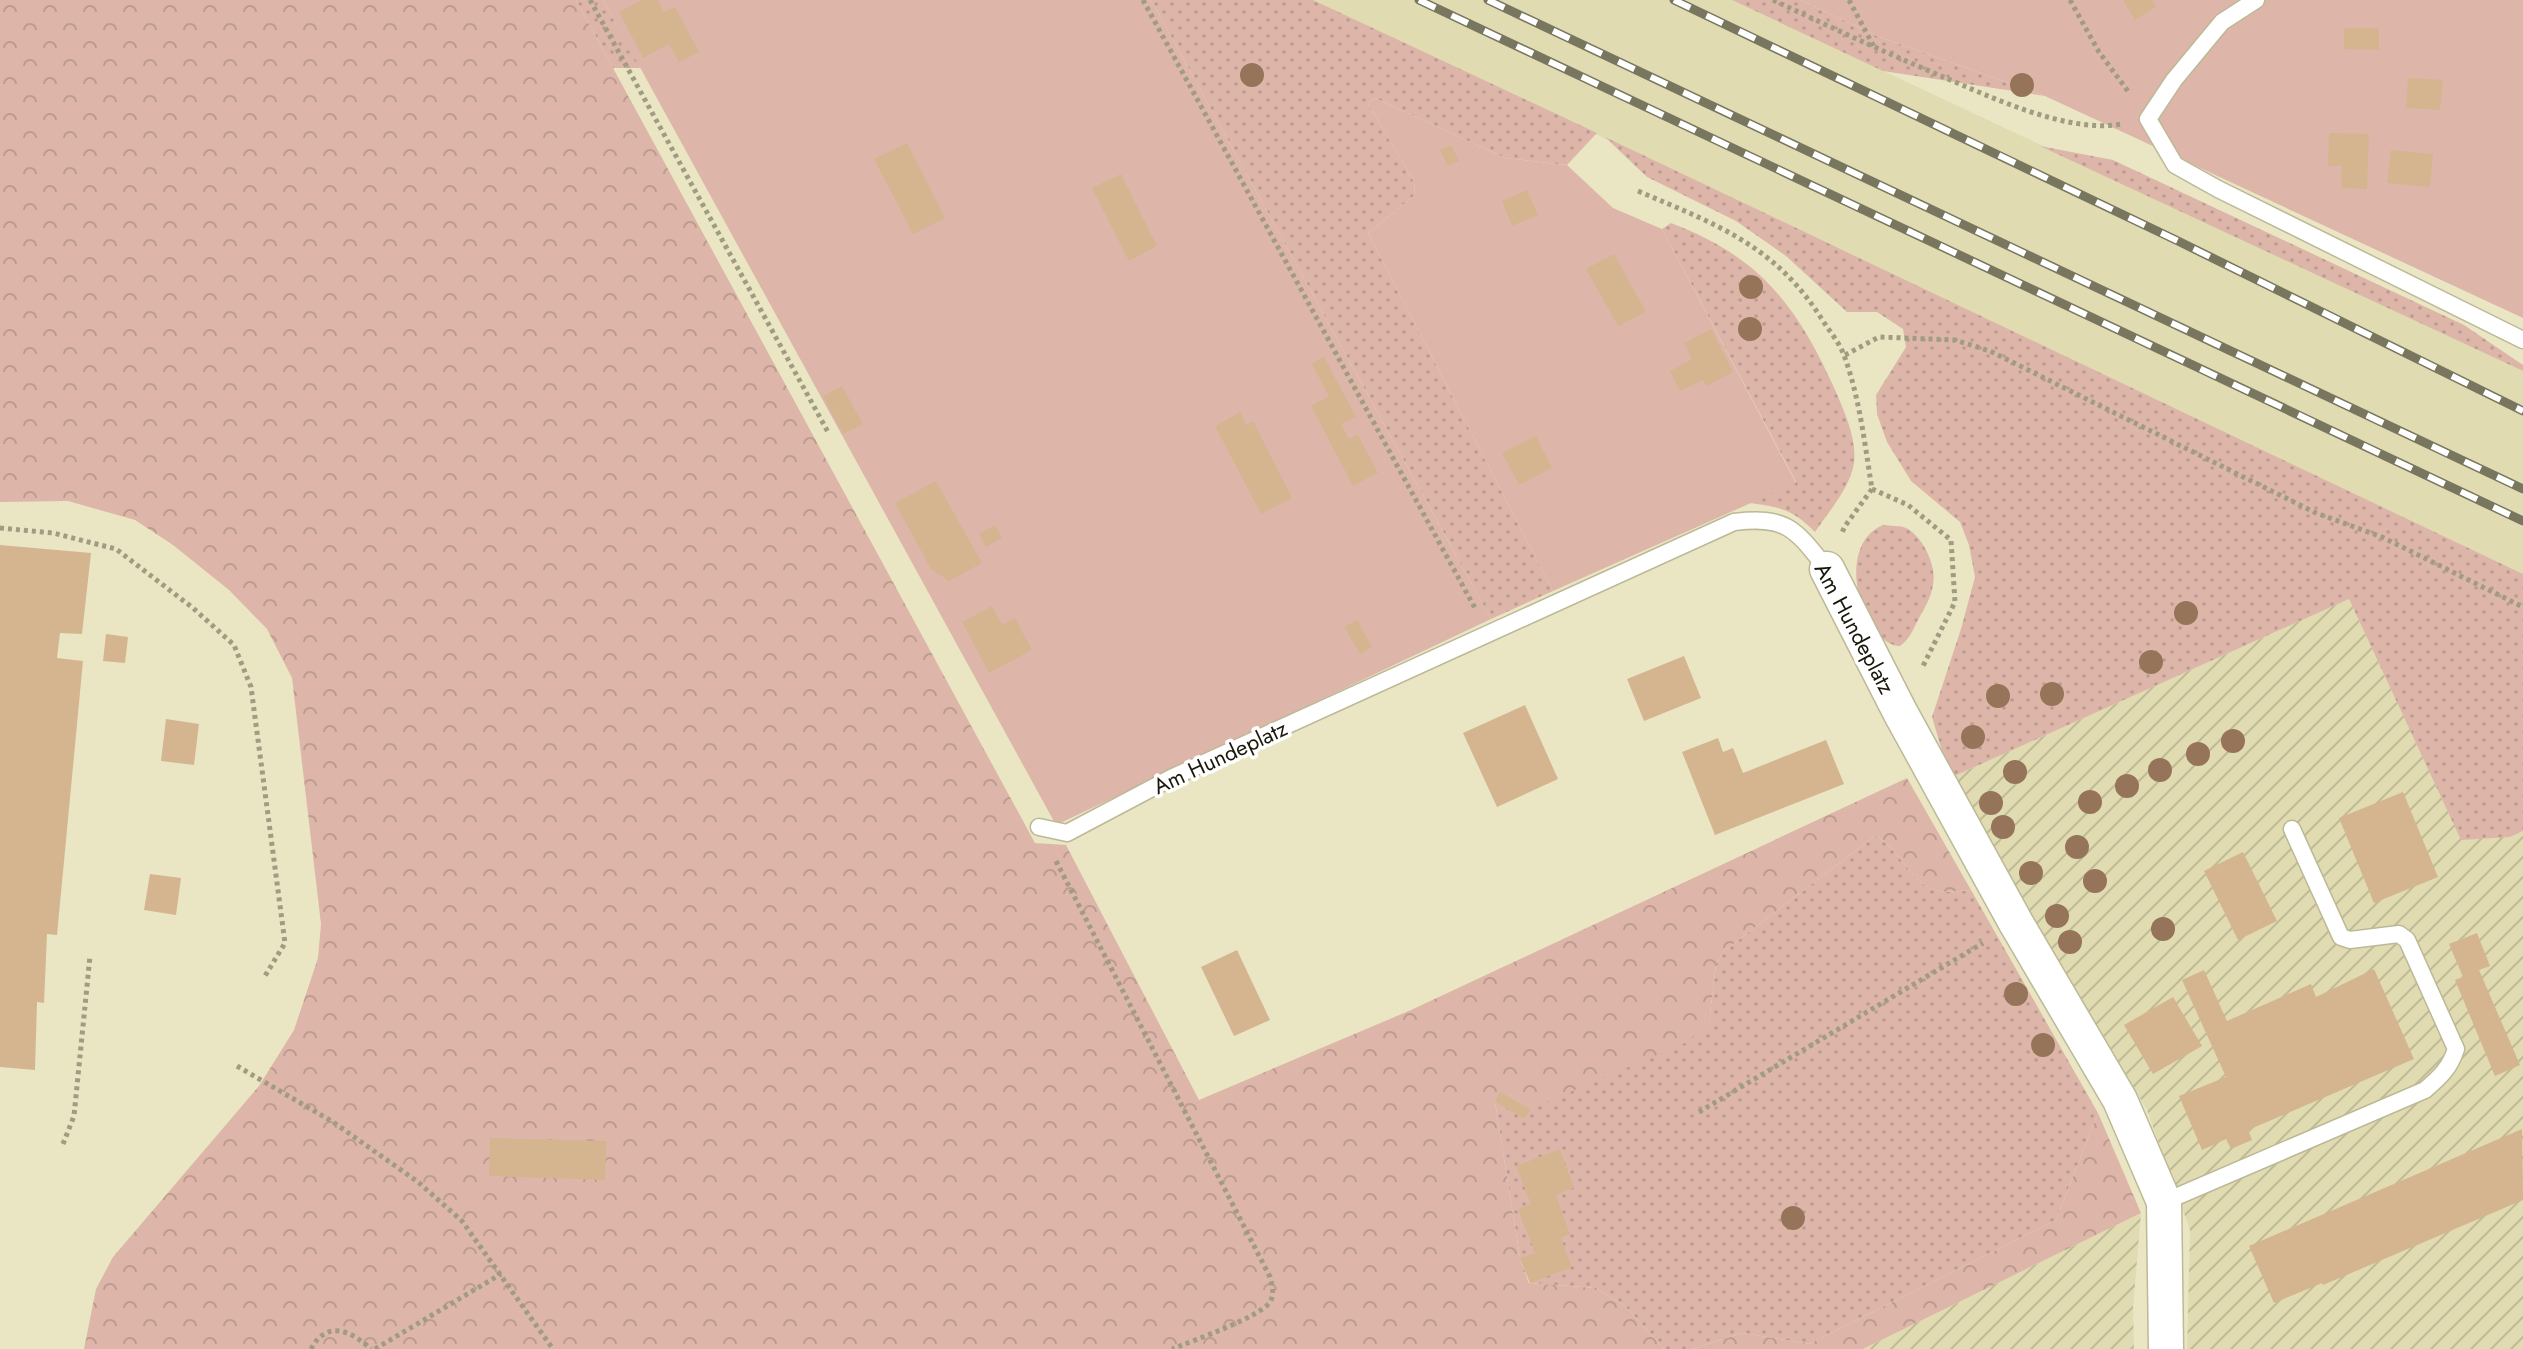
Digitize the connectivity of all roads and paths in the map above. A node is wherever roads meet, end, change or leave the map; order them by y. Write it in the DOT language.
graph roads {
  1 [pos="590,0"];
  2 [pos="1143,0"];
  3 [pos="1773,0"];
  4 [pos="1849,0"];
  5 [pos="2070,0"];
  6 [pos="2256,0"];
  7 [pos="1875,48"];
  8 [pos="2148,119"];
  9 [pos="1638,191"];
  10 [pos="2523,340"];
  11 [pos="1845,355"];
  12 [pos="828,432"];
  13 [pos="1872,489"];
  14 [pos="0,528"];
  15 [pos="1827,569"];
  16 [pos="2523,607"];
  17 [pos="1488,632"];
  18 [pos="1900,712"];
  19 [pos="1039,827"];
  20 [pos="2292,829"];
  21 [pos="2016,923"];
  22 [pos="90,956"];
  23 [pos="265,976"];
  24 [pos="237,1066"];
  25 [pos="1699,1112"];
  26 [pos="63,1144"];
  27 [pos="2164,1202"];
  28 [pos="501,1274"];
  29 [pos="311,1349"];
  30 [pos="373,1349"];
  31 [pos="553,1349"];
  32 [pos="1172,1349"];
  33 [pos="2166,1349"];
  1 -- 12 [label="path"];
  2 -- 17 [label="path"];
  3 -- 7 [label="path"];
  4 -- 7 [label="path"];
  5 -- 8 [label="path"];
  6 -- 8 [label="lane"];
  7 -- 8 [label="path"];
  8 -- 10 [label="lane"];
  9 -- 11 [label="path"];
  11 -- 13 [label="path"];
  11 -- 16 [label="path"];
  13 -- 15 [label="path"];
  13 -- 18 [label="path"];
  14 -- 23 [label="path"];
  15 -- 17 [label="lane, Am Hundeplatz"];
  15 -- 18 [label="street, Am Hundeplatz"];
  17 -- 19 [label="lane, Am Hundeplatz"];
  18 -- 21 [label="street, Am Hundeplatz"];
  19 -- 32 [label="path"];
  20 -- 27 [label="lane"];
  21 -- 25 [label="path"];
  21 -- 27 [label="street, Am Hundeplatz"];
  22 -- 26 [label="path"];
  24 -- 28 [label="path"];
  27 -- 33 [label="street, Am Hundeplatz"];
  28 -- 30 [label="path"];
  28 -- 31 [label="path"];
  29 -- 30 [label="path"];
}
